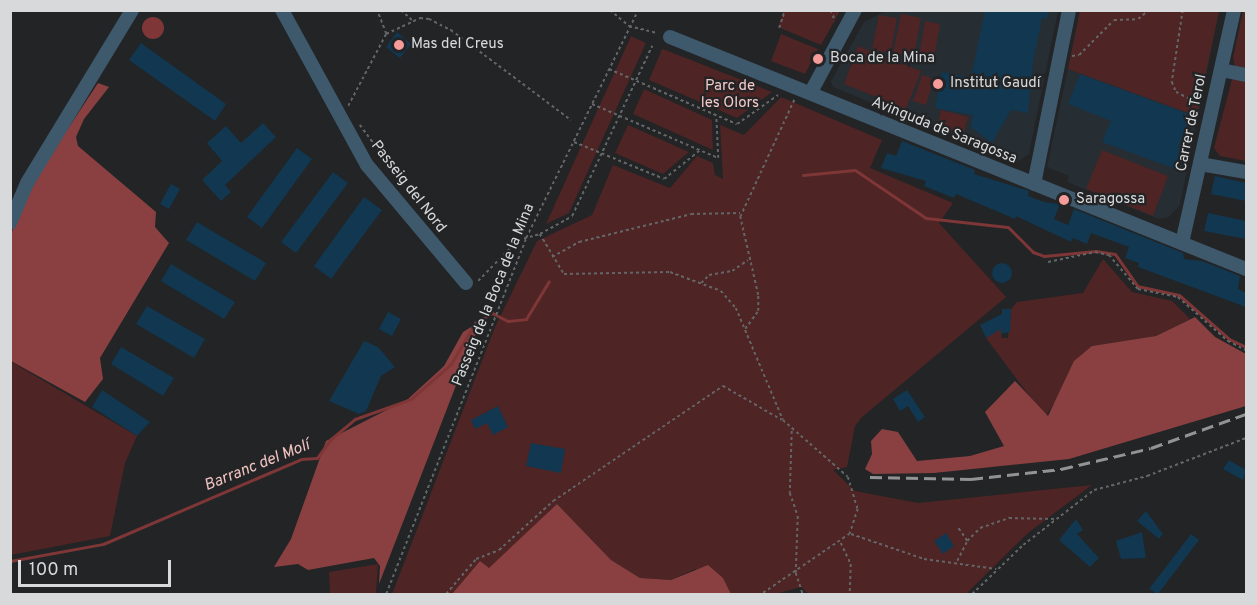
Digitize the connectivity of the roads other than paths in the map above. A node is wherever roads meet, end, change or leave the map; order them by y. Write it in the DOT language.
graph roads {
  1 [pos="132,10"];
  2 [pos="282,10"];
  3 [pos="1069,10"];
  4 [pos="1234,10"];
  5 [pos="856,12"];
  6 [pos="670,37"];
  7 [pos="1221,70"];
  8 [pos="1246,75"];
  9 [pos="811,92"];
  10 [pos="1200,164"];
  11 [pos="1246,172"];
  12 [pos="1034,184"];
  13 [pos="10,223"];
  14 [pos="1182,243"];
  15 [pos="1246,268"];
  16 [pos="466,284"];
  1 -- 13 [label="street"];
  2 -- 16 [label="street, Passeig del Nord"];
  3 -- 12 [label="street"];
  4 -- 7 [label="street, Carrer de Terol"];
  5 -- 9 [label="street"];
  6 -- 9 [label="street, Avinguda de Saragossa"];
  7 -- 8 [label="street"];
  7 -- 10 [label="street, Carrer de Terol"];
  9 -- 12 [label="street, Avinguda de Saragossa"];
  10 -- 11 [label="street"];
  10 -- 14 [label="street, Carrer de Terol"];
  12 -- 14 [label="street, Avinguda de Saragossa"];
  14 -- 15 [label="street, Avinguda de Saragossa"];
}
